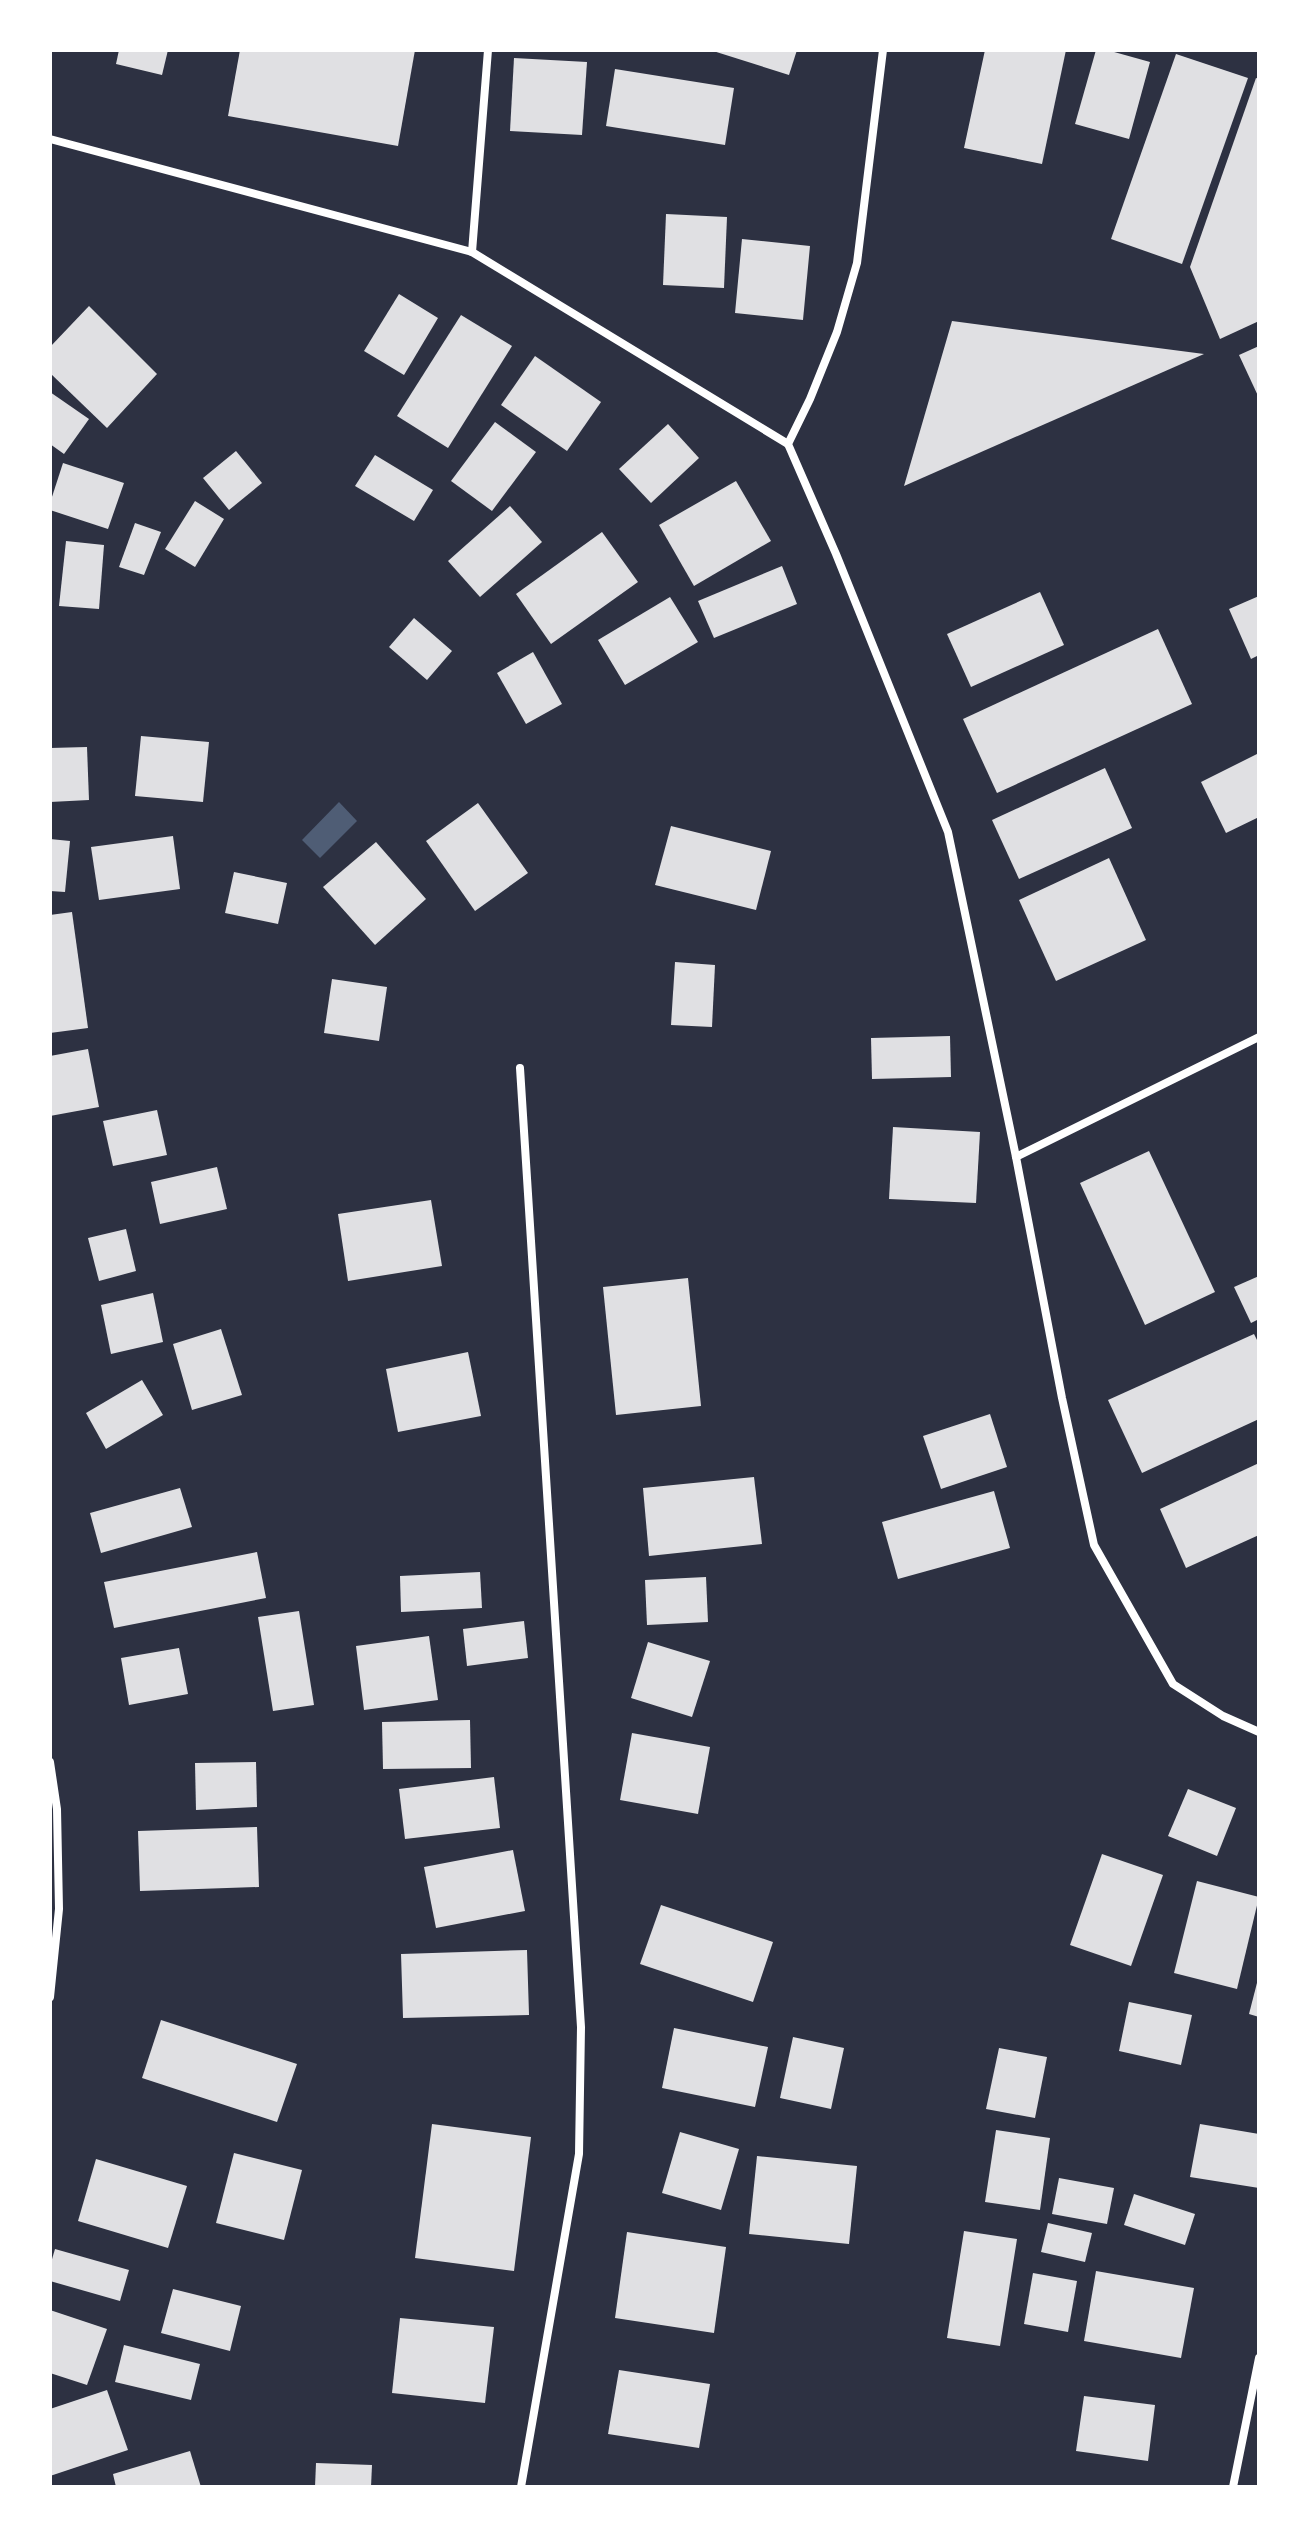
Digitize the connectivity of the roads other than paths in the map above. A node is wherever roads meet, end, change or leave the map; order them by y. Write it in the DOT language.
graph roads {
  1 [pos="488,50"];
  2 [pos="883,50"];
  3 [pos="50,139"];
  4 [pos="472,252"];
  5 [pos="788,444"];
  6 [pos="1259,1037"];
  7 [pos="520,1068"];
  8 [pos="1016,1157"];
  9 [pos="1259,1732"];
  10 [pos="50,1762"];
  11 [pos="50,1997"];
  12 [pos="1259,2358"];
  13 [pos="521,2487"];
  14 [pos="1233,2487"];
  1 -- 4 [label="street"];
  2 -- 5 [label="street"];
  3 -- 4 [label="street"];
  4 -- 5 [label="street"];
  5 -- 8 [label="street"];
  6 -- 8 [label="street"];
  7 -- 13 [label="street"];
  8 -- 9 [label="street"];
  10 -- 11 [label="street"];
  12 -- 14 [label="street"];
}
